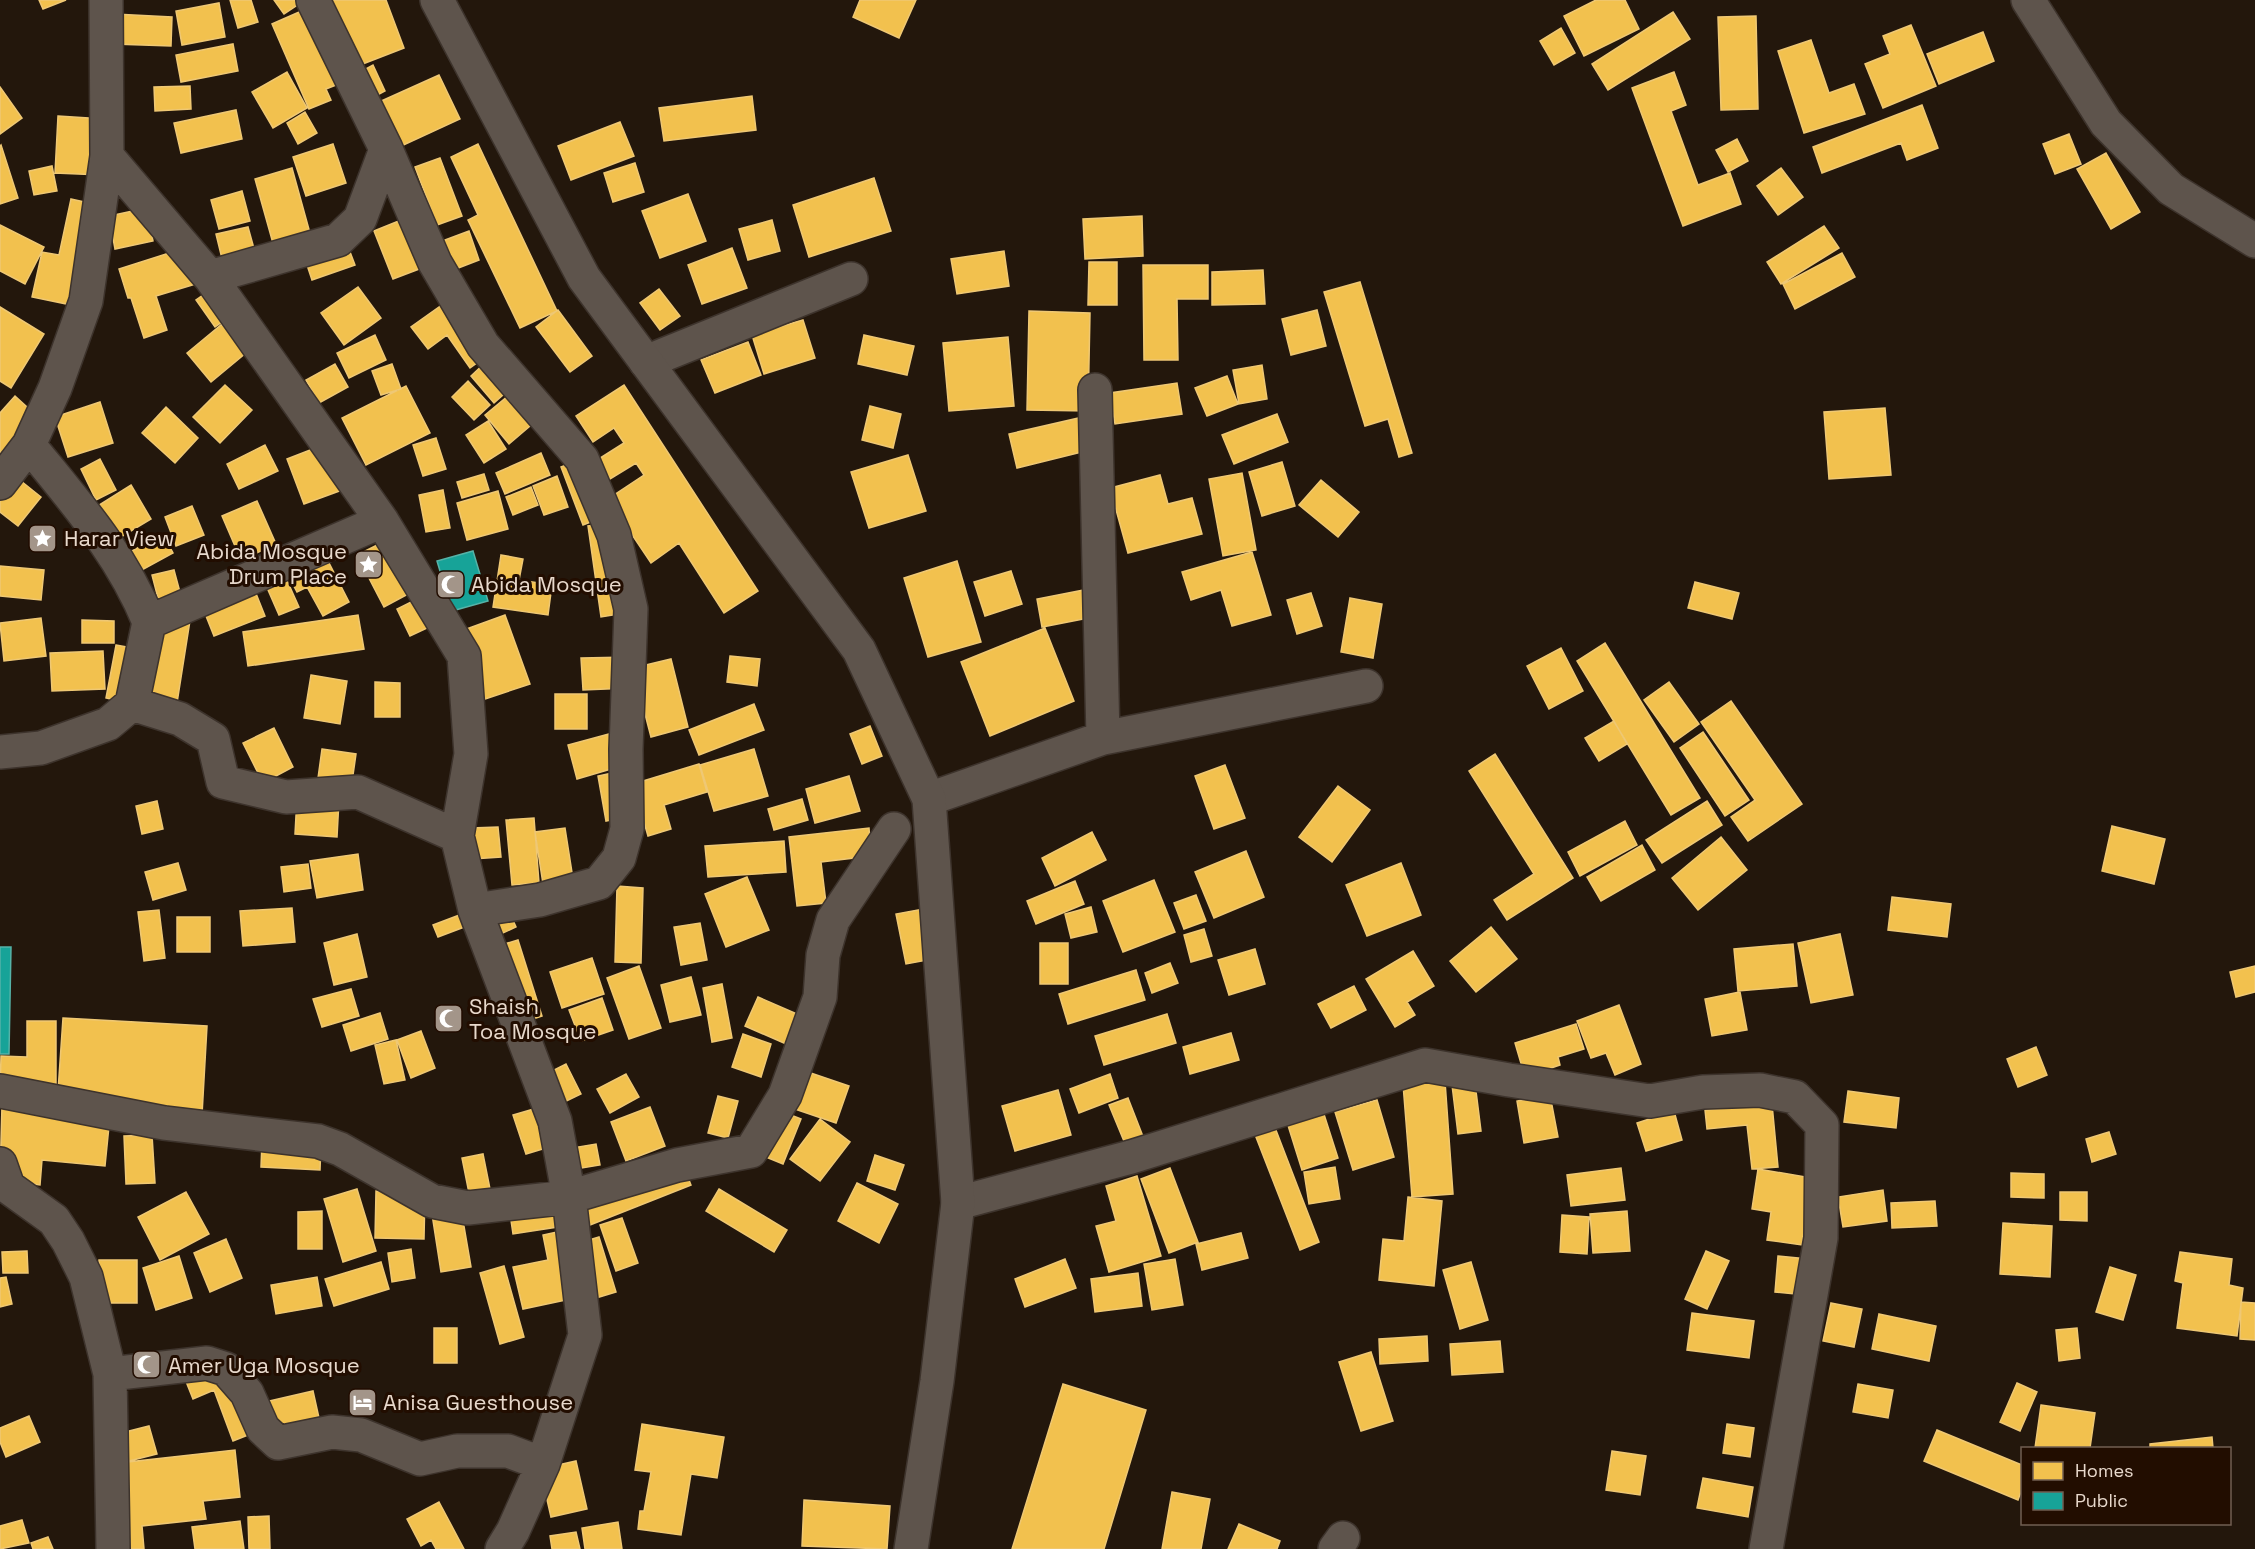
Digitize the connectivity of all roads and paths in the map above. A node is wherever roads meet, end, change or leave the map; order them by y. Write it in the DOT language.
graph roads {
  1 [pos="106,0"];
  2 [pos="313,0"];
  3 [pos="437,0"];
  4 [pos="2028,0"];
  5 [pos="386,149"];
  6 [pos="107,156"];
  7 [pos="2255,241"];
  8 [pos="210,277"];
  9 [pos="851,279"];
  10 [pos="646,362"];
  11 [pos="1095,390"];
  12 [pos="29,445"];
  13 [pos="0,483"];
  14 [pos="382,521"];
  15 [pos="149,622"];
  16 [pos="1366,686"];
  17 [pos="132,704"];
  18 [pos="1103,738"];
  19 [pos="0,752"];
  20 [pos="930,799"];
  21 [pos="894,829"];
  22 [pos="457,836"];
  23 [pos="475,910"];
  24 [pos="0,1091"];
  25 [pos="0,1164"];
  26 [pos="569,1197"];
  27 [pos="958,1203"];
  28 [pos="110,1374"];
  29 [pos="543,1464"];
  30 [pos="914,1548"];
  31 [pos="113,1549"];
  32 [pos="502,1549"];
  33 [pos="1766,1549"];
  1 -- 6 [label="street"];
  2 -- 5 [label="street"];
  3 -- 10 [label="street"];
  4 -- 7 [label="street"];
  5 -- 8 [label="street"];
  5 -- 23 [label="street"];
  6 -- 8 [label="street"];
  6 -- 12 [label="street"];
  8 -- 14 [label="street"];
  9 -- 10 [label="street"];
  10 -- 20 [label="street"];
  11 -- 18 [label="street"];
  12 -- 13 [label="street"];
  12 -- 15 [label="street"];
  14 -- 15 [label="street"];
  14 -- 22 [label="street"];
  15 -- 17 [label="street"];
  16 -- 18 [label="street"];
  17 -- 19 [label="street"];
  17 -- 22 [label="street"];
  18 -- 20 [label="street"];
  20 -- 27 [label="street"];
  21 -- 26 [label="street"];
  22 -- 23 [label="street"];
  23 -- 26 [label="street"];
  24 -- 26 [label="street"];
  25 -- 28 [label="street"];
  26 -- 29 [label="street"];
  27 -- 30 [label="street"];
  27 -- 33 [label="street"];
  28 -- 29 [label="street"];
  28 -- 31 [label="street"];
  29 -- 32 [label="street"];
}
